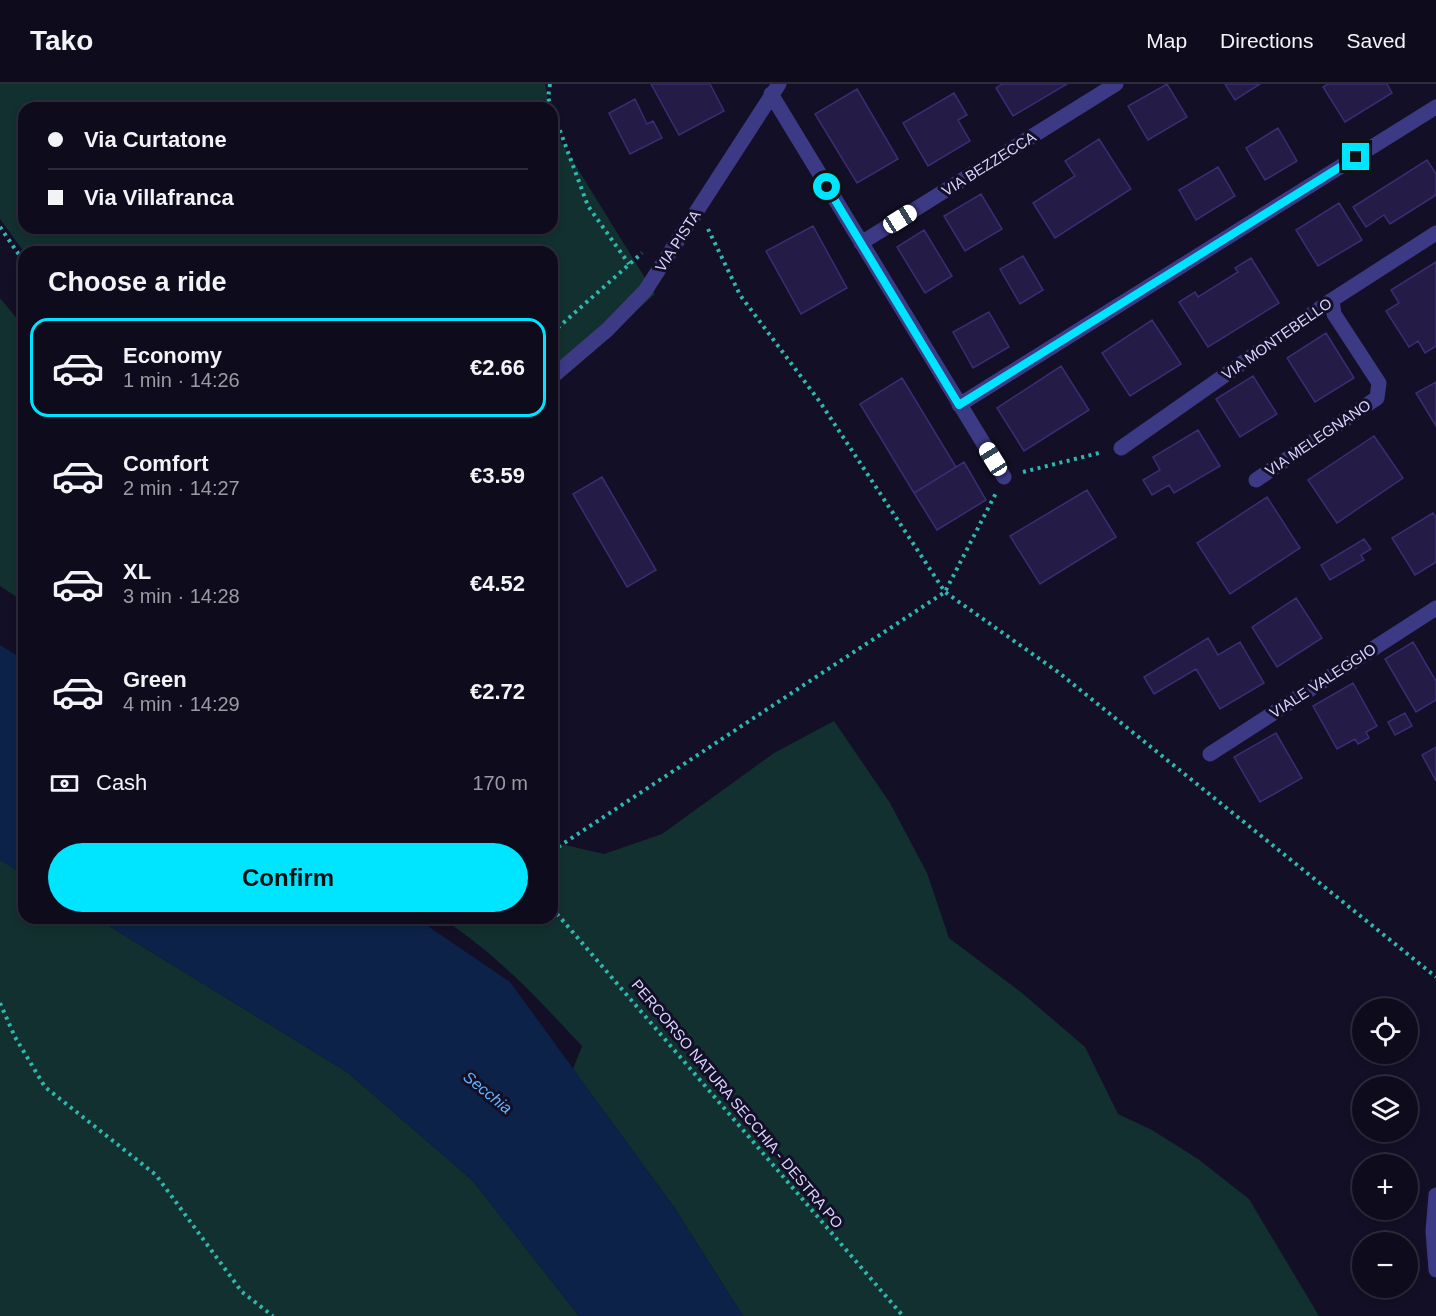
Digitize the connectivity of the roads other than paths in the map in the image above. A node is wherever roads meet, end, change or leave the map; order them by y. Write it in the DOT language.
graph roads {
  1 [pos="1116,84"];
  2 [pos="775,89"];
  3 [pos="1436,107"];
  4 [pos="1436,233"];
  5 [pos="861,243"];
  6 [pos="1332,300"];
  7 [pos="558,372"];
  8 [pos="959,405"];
  9 [pos="1121,448"];
  10 [pos="1004,477"];
  11 [pos="1256,480"];
  12 [pos="1436,608"];
  13 [pos="1210,754"];
  14 [pos="1436,1195"];
  15 [pos="1436,1270"];
  1 -- 5 [label="street, VIA BEZZECCA"];
  2 -- 5 [label="street"];
  2 -- 7 [label="street, VIA PISTA"];
  3 -- 8 [label="street"];
  4 -- 6 [label="street, VIA MONTEBELLO"];
  5 -- 8 [label="street"];
  6 -- 9 [label="street, VIA MONTEBELLO"];
  6 -- 11 [label="street, VIA MELEGNANO"];
  8 -- 10 [label="street"];
  12 -- 13 [label="street, VIALE VALEGGIO"];
  14 -- 15 [label="street"];
}
